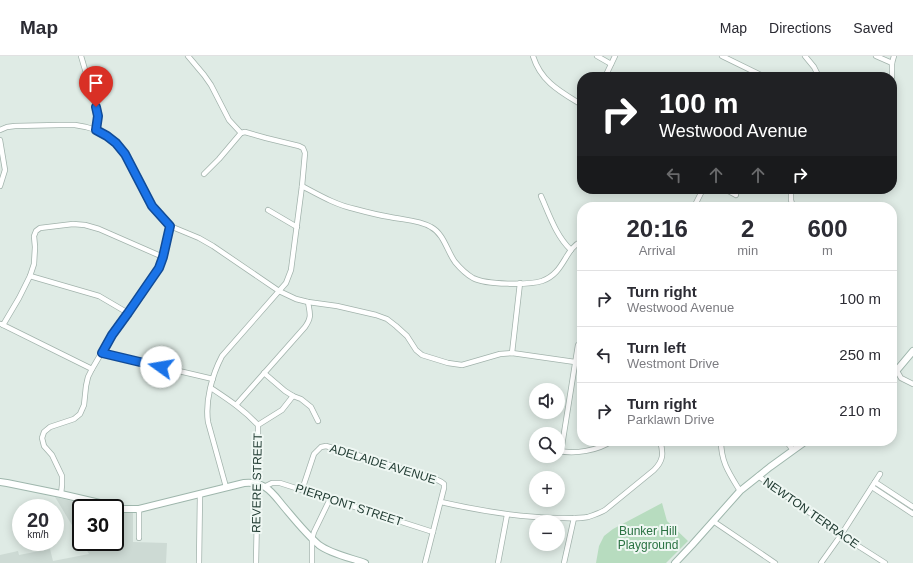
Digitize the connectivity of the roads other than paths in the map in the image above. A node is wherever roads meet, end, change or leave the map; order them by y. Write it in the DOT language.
graph roads {
  1 [pos="80,56"];
  2 [pos="188,56"];
  3 [pos="533,56"];
  4 [pos="597,56"];
  5 [pos="615,56"];
  6 [pos="722,56"];
  7 [pos="805,56"];
  8 [pos="876,56"];
  9 [pos="894,56"];
  10 [pos="892,63"];
  11 [pos="612,64"];
  12 [pos="608,72"];
  13 [pos="749,72"];
  14 [pos="816,72"];
  15 [pos="892,72"];
  16 [pos="577,103"];
  17 [pos="0,130"];
  18 [pos="96,130"];
  19 [pos="242,133"];
  20 [pos="0,140"];
  21 [pos="204,174"];
  22 [pos="0,186"];
  23 [pos="302,186"];
  24 [pos="541,196"];
  25 [pos="268,210"];
  26 [pos="170,226"];
  27 [pos="297,226"];
  28 [pos="577,244"];
  29 [pos="571,250"];
  30 [pos="163,257"];
  31 [pos="30,276"];
  32 [pos="520,283"];
  33 [pos="279,291"];
  34 [pos="308,302"];
  35 [pos="128,313"];
  36 [pos="1,324"];
  37 [pos="577,351"];
  38 [pos="913,351"];
  39 [pos="102,353"];
  40 [pos="512,353"];
  41 [pos="575,362"];
  42 [pos="92,369"];
  43 [pos="897,370"];
  44 [pos="264,373"];
  45 [pos="897,376"];
  46 [pos="213,379"];
  47 [pos="913,384"];
  48 [pos="211,388"];
  49 [pos="293,396"];
  50 [pos="236,405"];
  51 [pos="318,421"];
  52 [pos="258,425"];
  53 [pos="564,427"];
  54 [pos="603,446"];
  55 [pos="661,446"];
  56 [pos="721,446"];
  57 [pos="790,446"];
  58 [pos="799,446"];
  59 [pos="793,450"];
  60 [pos="565,452"];
  61 [pos="880,474"];
  62 [pos="758,476"];
  63 [pos="0,482"];
  64 [pos="875,482"];
  65 [pos="258,484"];
  66 [pos="226,487"];
  67 [pos="264,487"];
  68 [pos="872,488"];
  69 [pos="302,490"];
  70 [pos="740,491"];
  71 [pos="61,494"];
  72 [pos="200,494"];
  73 [pos="899,498"];
  74 [pos="330,499"];
  75 [pos="441,502"];
  76 [pos="896,503"];
  77 [pos="913,507"];
  78 [pos="139,509"];
  79 [pos="913,514"];
  80 [pos="507,515"];
  81 [pos="574,518"];
  82 [pos="713,521"];
  83 [pos="433,532"];
  84 [pos="841,535"];
  85 [pos="139,538"];
  86 [pos="312,539"];
  87 [pos="199,563"];
  88 [pos="256,563"];
  89 [pos="312,563"];
  90 [pos="365,563"];
  91 [pos="425,563"];
  92 [pos="498,563"];
  93 [pos="564,563"];
  94 [pos="675,563"];
  95 [pos="775,563"];
  96 [pos="822,563"];
  97 [pos="885,563"];
  1 -- 18 [label="street"];
  2 -- 19 [label="street"];
  3 -- 16 [label="street"];
  4 -- 11 [label="street"];
  5 -- 11 [label="street"];
  6 -- 13 [label="street"];
  7 -- 14 [label="street"];
  8 -- 10 [label="street"];
  9 -- 10 [label="street"];
  10 -- 15 [label="street"];
  11 -- 12 [label="street"];
  17 -- 18 [label="street"];
  18 -- 26 [label="street"];
  19 -- 21 [label="street"];
  19 -- 23 [label="street"];
  20 -- 22 [label="street"];
  23 -- 27 [label="street"];
  23 -- 32 [label="street"];
  24 -- 29 [label="street"];
  25 -- 27 [label="street"];
  26 -- 30 [label="street"];
  26 -- 33 [label="street"];
  27 -- 33 [label="street"];
  28 -- 29 [label="street"];
  29 -- 32 [label="street"];
  30 -- 31 [label="street"];
  30 -- 35 [label="street"];
  31 -- 35 [label="street"];
  31 -- 36 [label="street"];
  32 -- 40 [label="street"];
  33 -- 34 [label="street"];
  33 -- 46 [label="street"];
  34 -- 40 [label="street"];
  34 -- 44 [label="street"];
  35 -- 39 [label="street"];
  36 -- 42 [label="street"];
  37 -- 41 [label="street"];
  38 -- 43 [label="main road"];
  39 -- 42 [label="street"];
  39 -- 46 [label="street"];
  40 -- 41 [label="street"];
  41 -- 53 [label="street"];
  42 -- 71 [label="street"];
  44 -- 49 [label="street"];
  44 -- 50 [label="street"];
  45 -- 47 [label="street"];
  46 -- 48 [label="street"];
  48 -- 50 [label="street"];
  48 -- 66 [label="street"];
  49 -- 51 [label="street"];
  49 -- 52 [label="street, REVERE STREET"];
  50 -- 52 [label="street"];
  52 -- 65 [label="street, REVERE STREET"];
  54 -- 60 [label="street"];
  55 -- 81 [label="street"];
  56 -- 70 [label="street"];
  57 -- 59 [label="street"];
  58 -- 59 [label="main road"];
  59 -- 62 [label="main road"];
  61 -- 64 [label="street"];
  62 -- 70 [label="main road"];
  62 -- 84 [label="street, NEWTON TERRACE"];
  63 -- 71 [label="main road"];
  64 -- 68 [label="street"];
  64 -- 73 [label="street"];
  65 -- 66 [label="main road"];
  65 -- 67 [label="main road"];
  65 -- 88 [label="street, REVERE STREET"];
  66 -- 72 [label="main road"];
  67 -- 69 [label="street, PIERPONT STREET"];
  67 -- 86 [label="main road"];
  68 -- 76 [label="street"];
  68 -- 84 [label="street"];
  69 -- 74 [label="street, PIERPONT STREET"];
  69 -- 75 [label="street, ADELAIDE AVENUE"];
  70 -- 82 [label="main road"];
  71 -- 78 [label="main road"];
  72 -- 78 [label="main road"];
  72 -- 87 [label="street"];
  73 -- 76 [label="street"];
  73 -- 77 [label="street"];
  74 -- 83 [label="street, PIERPONT STREET"];
  74 -- 86 [label="street"];
  75 -- 80 [label="street"];
  75 -- 83 [label="street"];
  76 -- 79 [label="street"];
  78 -- 85 [label="street"];
  80 -- 81 [label="street"];
  80 -- 92 [label="street"];
  81 -- 93 [label="street"];
  82 -- 94 [label="main road"];
  82 -- 95 [label="street"];
  83 -- 91 [label="street"];
  84 -- 96 [label="street"];
  84 -- 97 [label="street, NEWTON TERRACE"];
  86 -- 89 [label="street"];
  86 -- 90 [label="main road"];
}
